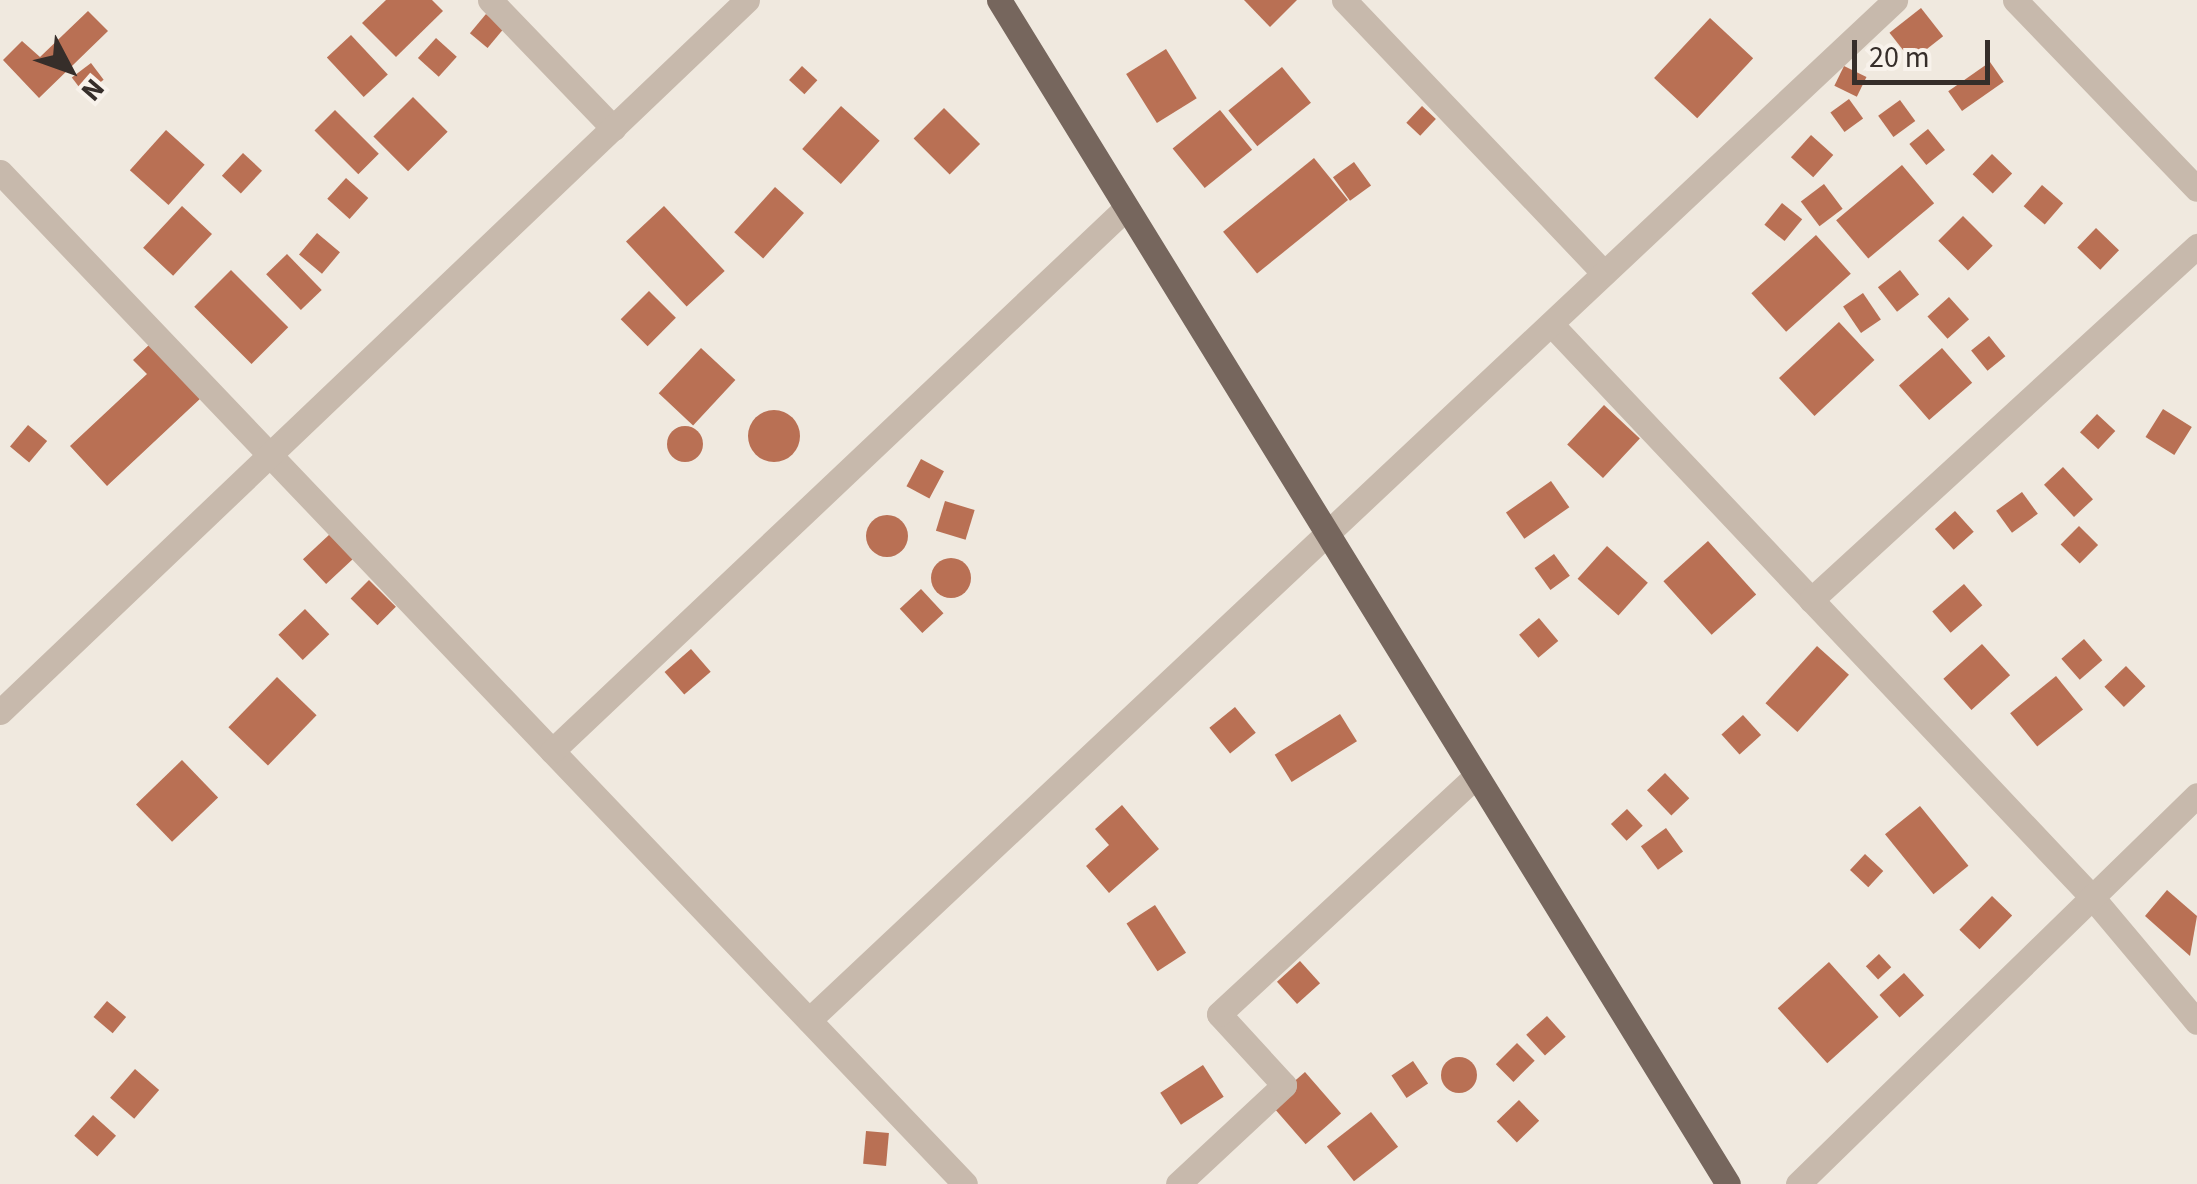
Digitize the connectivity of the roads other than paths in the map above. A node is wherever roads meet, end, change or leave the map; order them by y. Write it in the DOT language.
graph roads {
  1 [pos="490,0"];
  2 [pos="747,0"];
  3 [pos="999,0"];
  4 [pos="1344,0"];
  5 [pos="1894,0"];
  6 [pos="2015,0"];
  7 [pos="613,128"];
  8 [pos="0,172"];
  9 [pos="2197,189"];
  10 [pos="1126,208"];
  11 [pos="2197,246"];
  12 [pos="1604,274"];
  13 [pos="1550,324"];
  14 [pos="270,455"];
  15 [pos="1326,535"];
  16 [pos="1811,600"];
  17 [pos="0,712"];
  18 [pos="552,751"];
  19 [pos="1476,776"];
  20 [pos="2197,795"];
  21 [pos="2092,897"];
  22 [pos="809,1020"];
  23 [pos="2197,1022"];
  24 [pos="965,1184"];
  25 [pos="1178,1184"];
  26 [pos="1728,1184"];
  27 [pos="1798,1184"];
  1 -- 7 [label="street"];
  2 -- 7 [label="street"];
  3 -- 10 [label="main road"];
  4 -- 12 [label="street"];
  5 -- 12 [label="street"];
  6 -- 9 [label="street"];
  7 -- 14 [label="street"];
  8 -- 14 [label="street"];
  10 -- 15 [label="main road"];
  10 -- 18 [label="street"];
  11 -- 16 [label="street"];
  12 -- 13 [label="street"];
  13 -- 15 [label="street"];
  13 -- 16 [label="street"];
  14 -- 17 [label="street"];
  14 -- 18 [label="street"];
  15 -- 19 [label="main road"];
  15 -- 22 [label="street"];
  16 -- 21 [label="street"];
  18 -- 22 [label="street"];
  19 -- 25 [label="street"];
  19 -- 26 [label="main road"];
  20 -- 21 [label="street"];
  21 -- 23 [label="street"];
  21 -- 27 [label="street"];
  22 -- 24 [label="street"];
}
